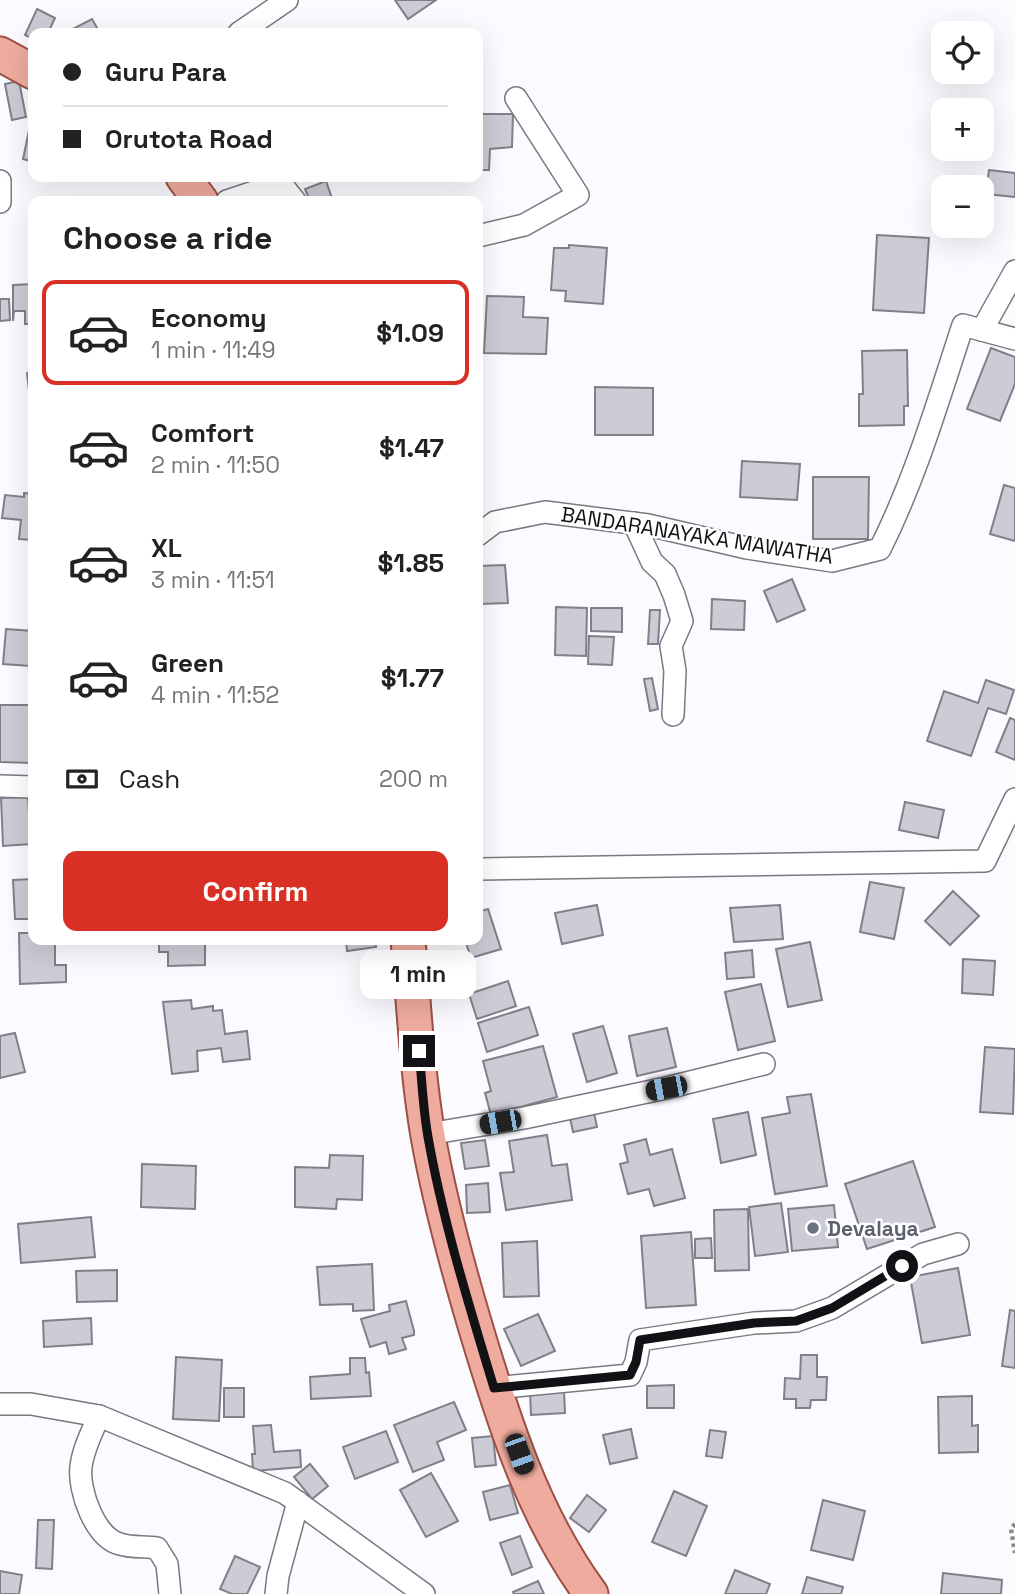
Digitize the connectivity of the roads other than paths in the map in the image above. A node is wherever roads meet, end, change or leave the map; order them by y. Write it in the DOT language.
graph roads {
  1 [pos="287,0"];
  2 [pos="246,28"];
  3 [pos="0,54"];
  4 [pos="28,69"];
  5 [pos="516,99"];
  6 [pos="0,181"];
  7 [pos="242,196"];
  8 [pos="291,196"];
  9 [pos="0,202"];
  10 [pos="483,235"];
  11 [pos="1015,271"];
  12 [pos="982,330"];
  13 [pos="1015,339"];
  14 [pos="634,523"];
  15 [pos="483,531"];
  16 [pos="673,715"];
  17 [pos="0,786"];
  18 [pos="28,787"];
  19 [pos="1015,799"];
  20 [pos="483,869"];
  21 [pos="409,945"];
  22 [pos="764,1064"];
  23 [pos="428,1134"];
  24 [pos="958,1244"];
  25 [pos="494,1388"];
  26 [pos="0,1404"];
  27 [pos="99,1416"];
  28 [pos="298,1502"];
  29 [pos="170,1594"];
  30 [pos="276,1594"];
  31 [pos="424,1594"];
  32 [pos="591,1594"];
  1 -- 2 [label="street"];
  3 -- 4 [label="main road"];
  5 -- 10 [label="street"];
  6 -- 9 [label="street"];
  7 -- 8 [label="street"];
  11 -- 12 [label="street"];
  12 -- 13 [label="street"];
  12 -- 14 [label="street, BANDARANAYAKA MAWATHA"];
  14 -- 15 [label="street, BANDARANAYAKA MAWATHA"];
  14 -- 16 [label="street"];
  17 -- 18 [label="street"];
  19 -- 20 [label="street"];
  21 -- 23 [label="main road"];
  22 -- 23 [label="street"];
  23 -- 25 [label="main road"];
  24 -- 25 [label="street"];
  25 -- 32 [label="main road"];
  26 -- 27 [label="street"];
  27 -- 28 [label="street"];
  27 -- 29 [label="street"];
  28 -- 30 [label="street"];
  28 -- 31 [label="street"];
}
